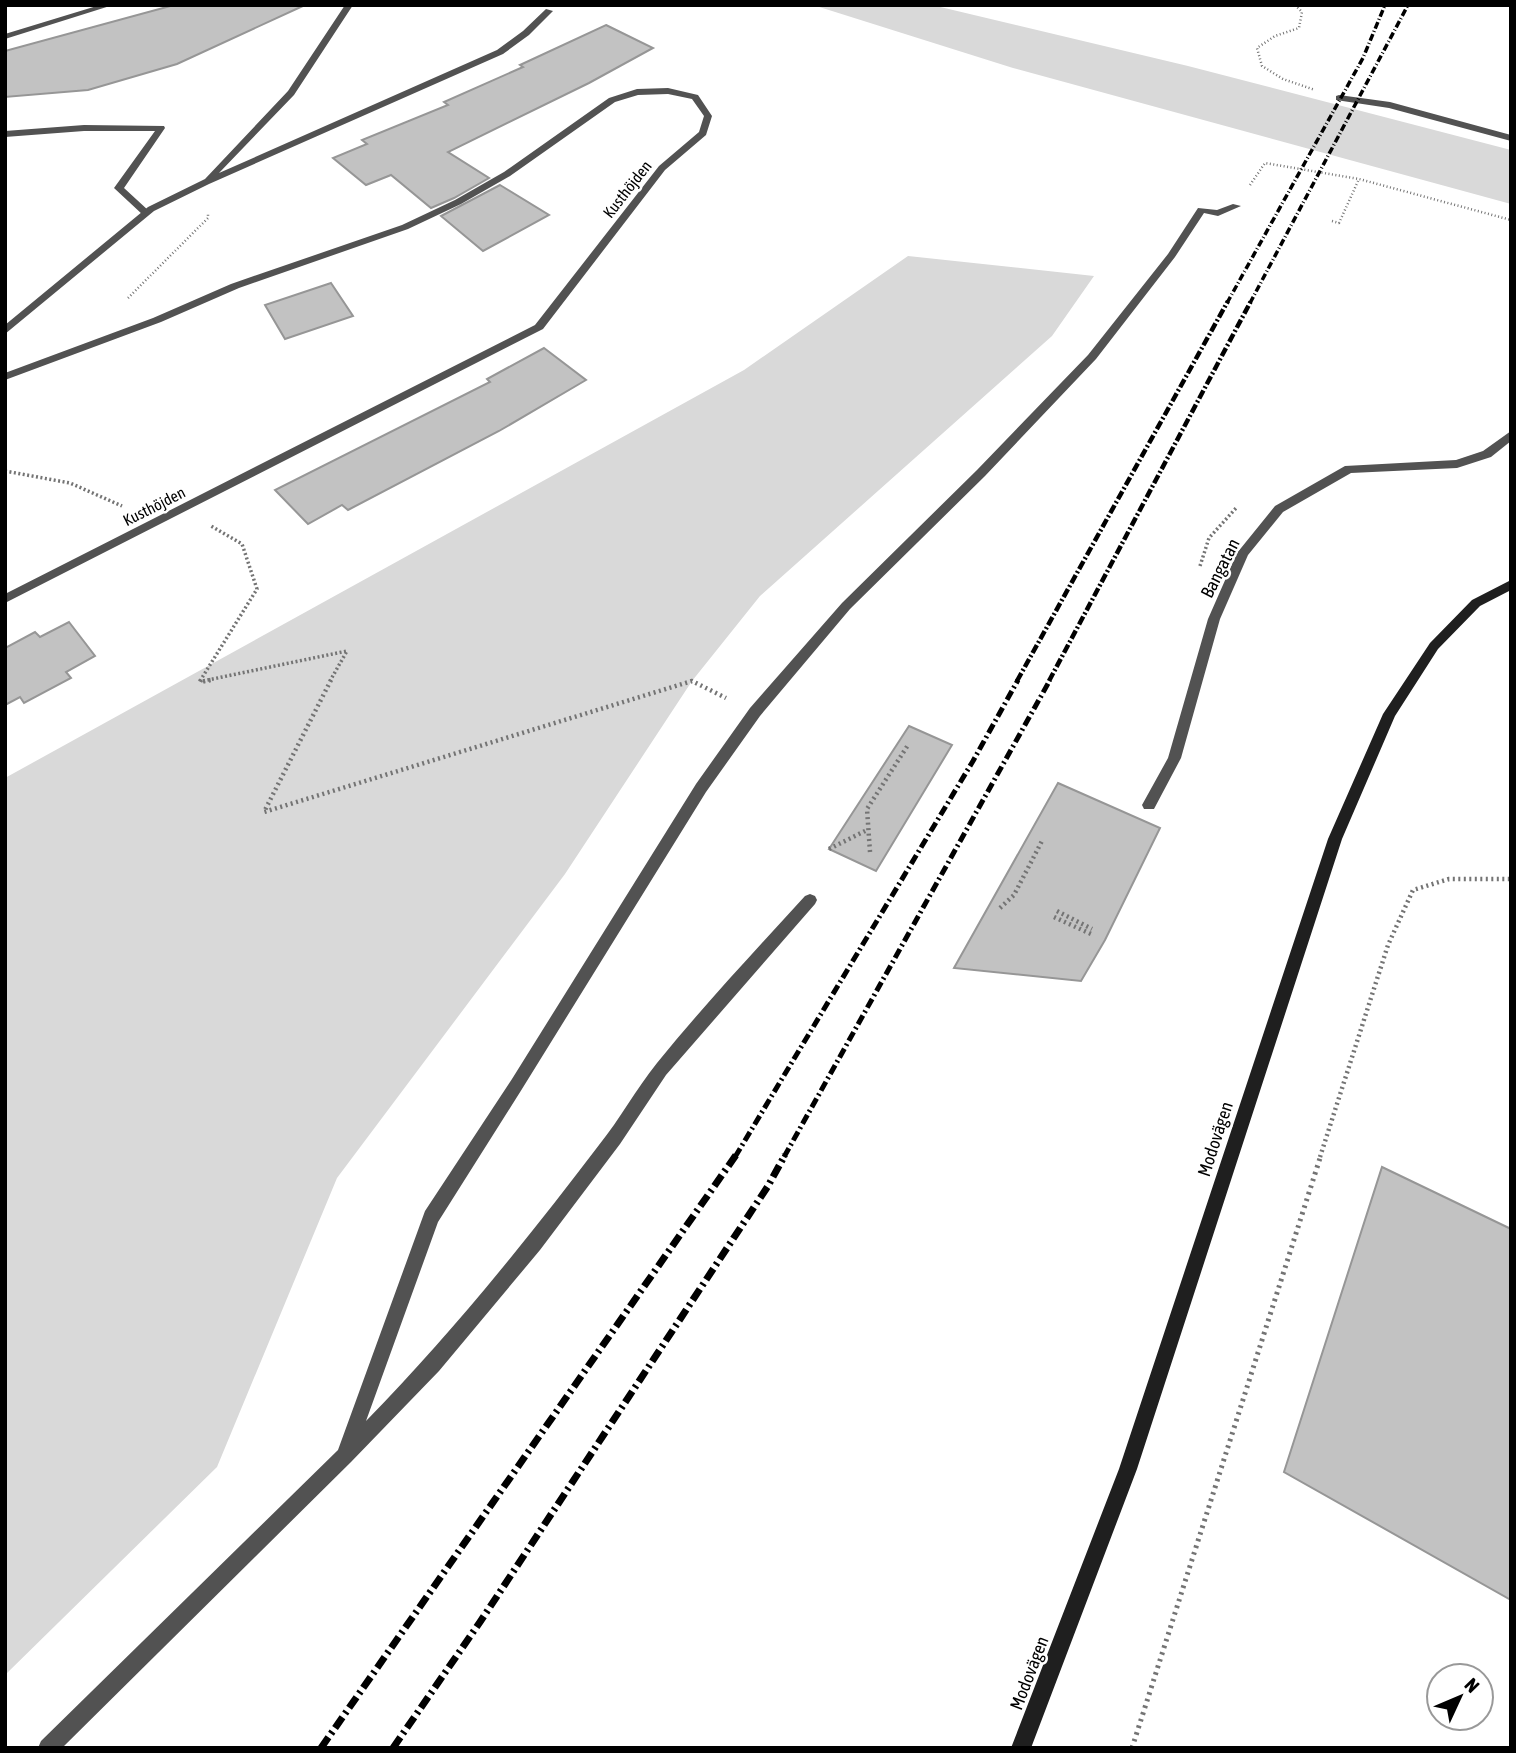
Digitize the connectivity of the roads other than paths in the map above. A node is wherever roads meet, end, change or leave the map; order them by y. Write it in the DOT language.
graph roads {
  1 [pos="109,5"];
  2 [pos="349,5"];
  3 [pos="549,11"];
  4 [pos="5,37"];
  5 [pos="1339,98"];
  6 [pos="5,134"];
  7 [pos="1511,138"];
  8 [pos="206,181"];
  9 [pos="1236,206"];
  10 [pos="146,213"];
  11 [pos="5,331"];
  12 [pos="5,377"];
  13 [pos="1511,435"];
  14 [pos="1511,584"];
  15 [pos="5,599"];
  16 [pos="1149,805"];
  17 [pos="810,900"];
  18 [pos="345,1456"];
  19 [pos="48,1748"];
  20 [pos="1021,1748"];
  1 -- 4 [label="street"];
  2 -- 8 [label="street"];
  3 -- 8 [label="street"];
  5 -- 7 [label="street"];
  6 -- 10 [label="street"];
  8 -- 10 [label="street"];
  9 -- 18 [label="street"];
  10 -- 11 [label="street"];
  12 -- 15 [label="street, Kusthöjden"];
  13 -- 16 [label="street, Bangatan"];
  14 -- 20 [label="main road, Modovägen"];
  17 -- 18 [label="street"];
  18 -- 19 [label="street"];
}
